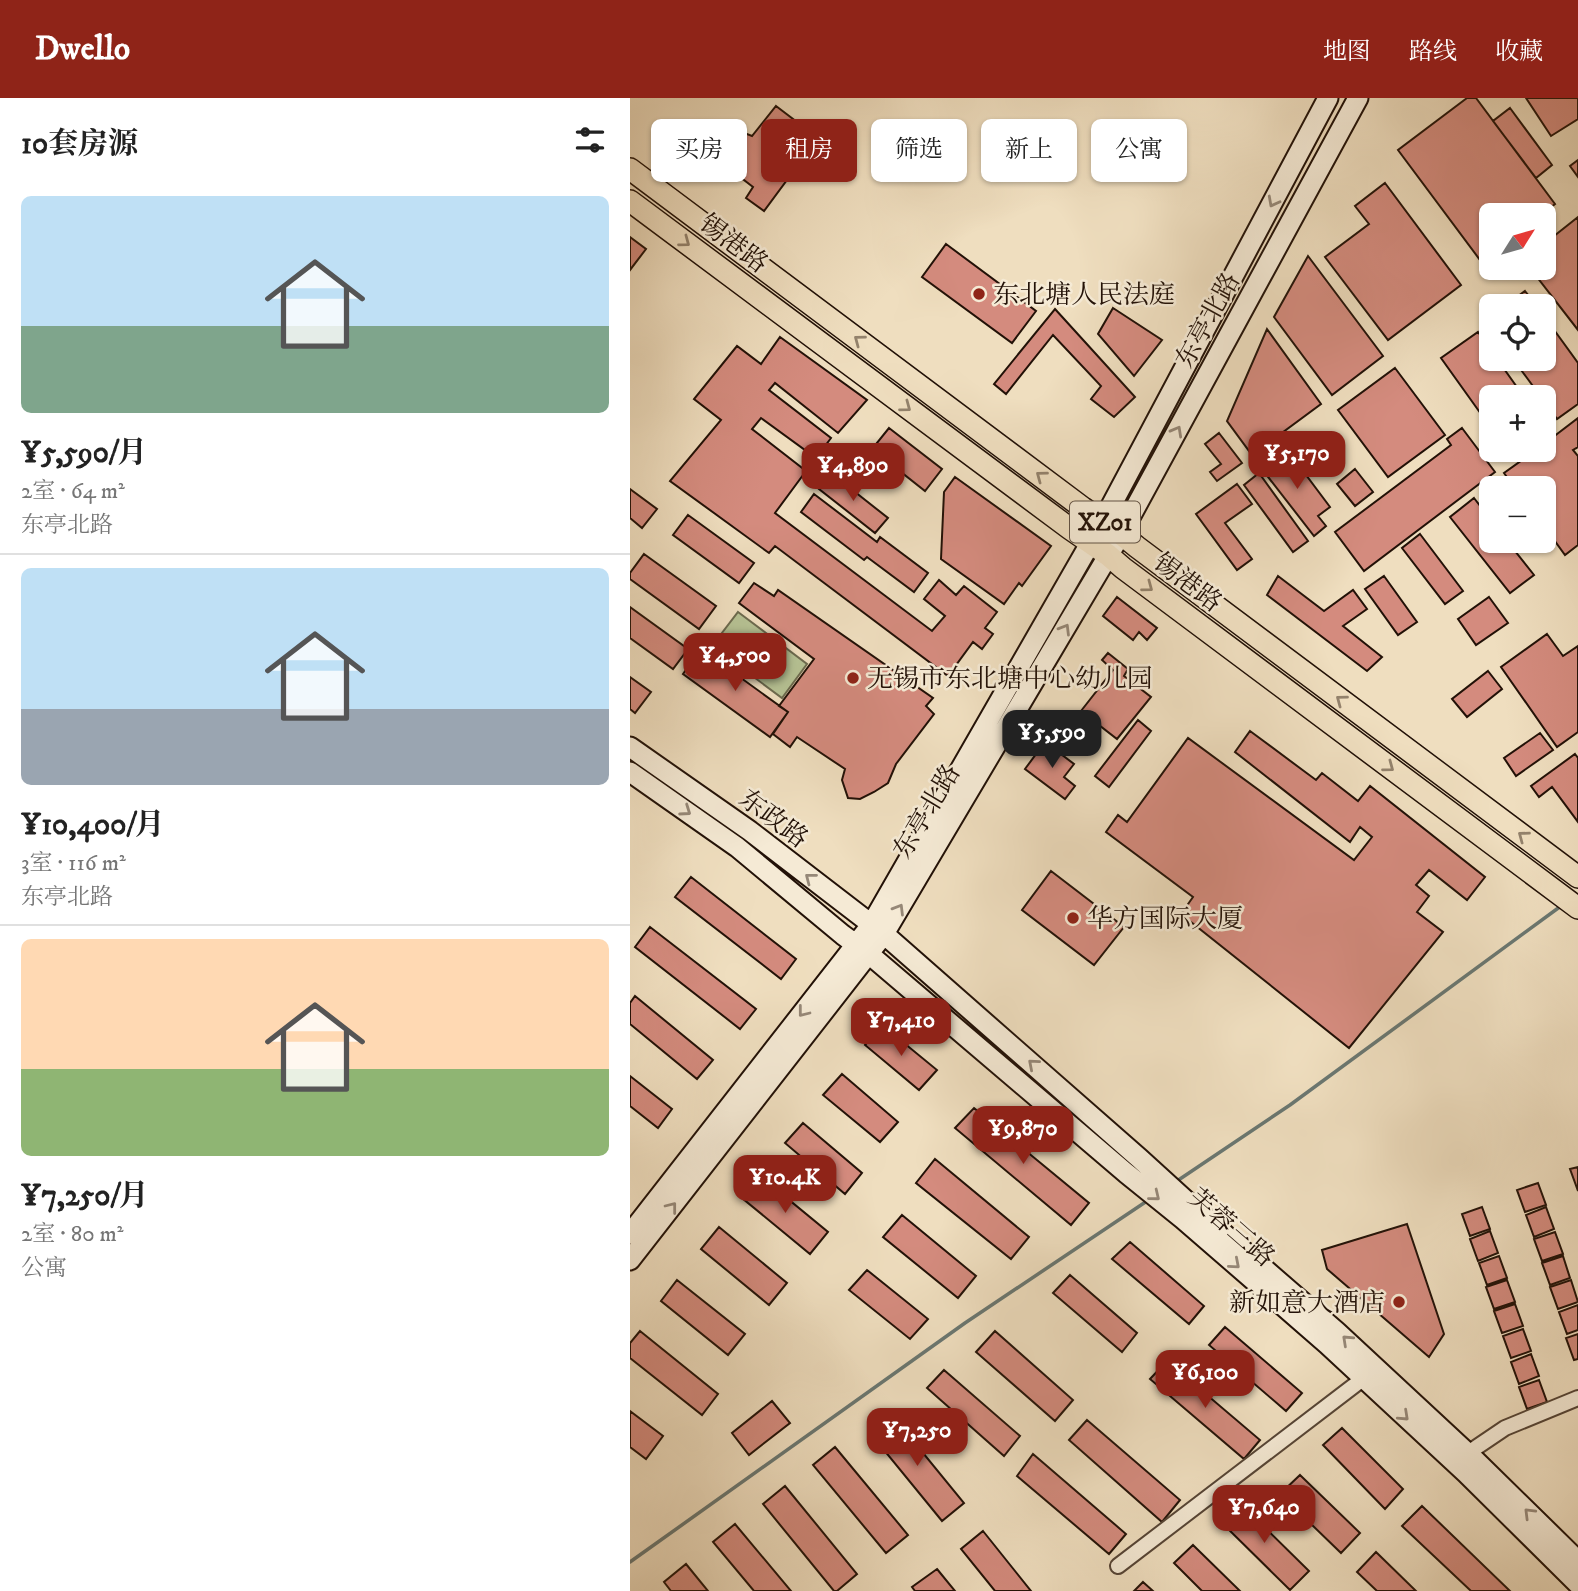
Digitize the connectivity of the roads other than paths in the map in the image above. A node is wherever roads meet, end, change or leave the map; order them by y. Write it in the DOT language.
graph roads {
  1 [pos="1328,98"];
  2 [pos="1358,98"];
  3 [pos="630,169"];
  4 [pos="630,201"];
  5 [pos="1103,521"];
  6 [pos="1121,534"];
  7 [pos="1100,549"];
  8 [pos="630,747"];
  9 [pos="630,772"];
  10 [pos="1578,877"];
  11 [pos="1578,908"];
  12 [pos="878,929"];
  13 [pos="862,949"];
  14 [pos="1188,1213"];
  15 [pos="630,1234"];
  16 [pos="630,1260"];
  17 [pos="1364,1378"];
  18 [pos="1578,1398"];
  19 [pos="1468,1453"];
  20 [pos="1578,1561"];
  21 [pos="1118,1566"];
  22 [pos="1578,1584"];
  1 -- 5 [label="main road, 东亭北路, one-way"];
  6 -- 2 [label="main road, 东亭北路, one-way"];
  5 -- 3 [label="main road, 锡港路 / XZ01, one-way"];
  4 -- 7 [label="main road, 锡港路 / XZ01, one-way"];
  5 -- 6 [label="main road, 锡港路 / XZ01"];
  5 -- 7 [label="main road, 东亭北路"];
  6 -- 7 [label="main road, 东亭北路"];
  10 -- 6 [label="main road, 锡港路 / XZ01, one-way"];
  7 -- 11 [label="main road, 锡港路 / XZ01, one-way"];
  7 -- 12 [label="main road, 东亭北路"];
  12 -- 8 [label="main road, 东政路, one-way"];
  9 -- 13 [label="main road, 东政路, one-way"];
  12 -- 13 [label="main road, 东亭北路"];
  14 -- 12 [label="main road, 芙蓉三路, one-way"];
  13 -- 14 [label="main road, 芙蓉三路, one-way"];
  13 -- 15 [label="main road, 东亭北路, one-way"];
  16 -- 13 [label="main road, 东亭北路, one-way"];
  14 -- 17 [label="main road, 芙蓉三路, one-way"];
  19 -- 14 [label="main road, 芙蓉三路, one-way"];
  17 -- 21 [label="street"];
  17 -- 22 [label="main road, 芙蓉三路, one-way"];
  18 -- 19 [label="street"];
  20 -- 19 [label="main road, 芙蓉三路, one-way"];
}
